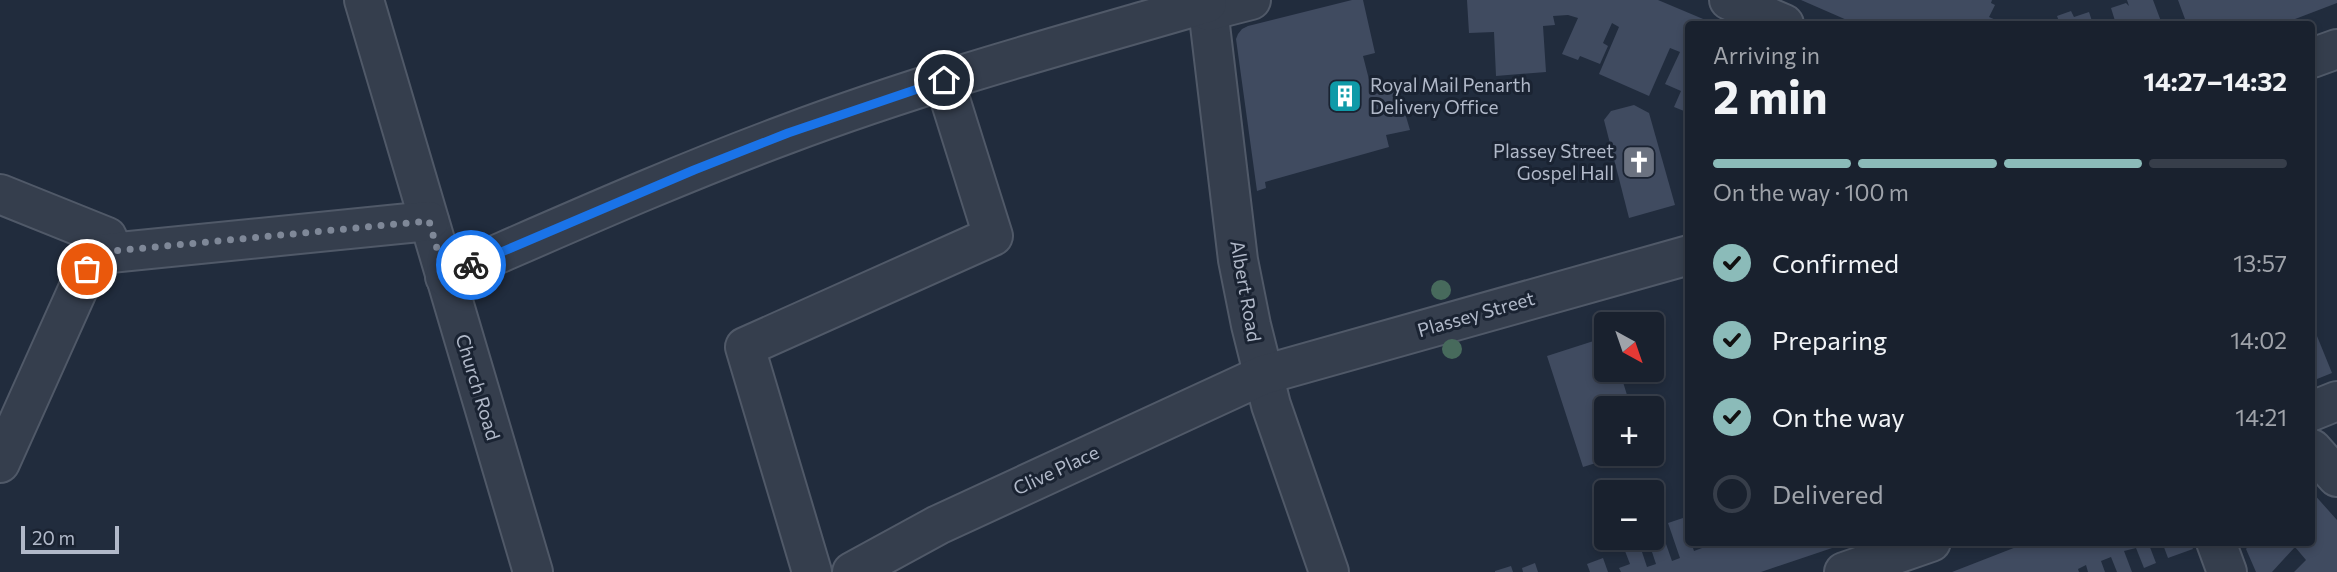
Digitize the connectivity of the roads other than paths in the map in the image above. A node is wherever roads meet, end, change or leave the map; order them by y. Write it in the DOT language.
graph roads {
  1 [pos="364,0"];
  2 [pos="1251,0"];
  3 [pos="1729,0"];
  4 [pos="1207,5"];
  5 [pos="1777,21"];
  6 [pos="2337,49"];
  7 [pos="2315,57"];
  8 [pos="944,80"];
  9 [pos="0,194"];
  10 [pos="429,221"];
  11 [pos="113,251"];
  12 [pos="1685,256"];
  13 [pos="445,276"];
  14 [pos="1263,374"];
  15 [pos="2337,401"];
  16 [pos="2315,410"];
  17 [pos="2315,452"];
  18 [pos="0,461"];
  19 [pos="2337,477"];
  20 [pos="2217,546"];
  21 [pos="1921,555"];
  22 [pos="533,572"];
  23 [pos="812,572"];
  24 [pos="852,572"];
  25 [pos="1329,572"];
  26 [pos="1844,572"];
  27 [pos="2227,572"];
  1 -- 10 [label="street, Church Road"];
  2 -- 4 [label="street"];
  3 -- 5 [label="street"];
  4 -- 8 [label="street"];
  4 -- 14 [label="street, Albert Road"];
  6 -- 7 [label="street"];
  8 -- 13 [label="street"];
  8 -- 23 [label="street"];
  9 -- 11 [label="street"];
  10 -- 11 [label="street"];
  10 -- 13 [label="street, Church Road"];
  11 -- 18 [label="street"];
  12 -- 14 [label="street, Plassey Street"];
  13 -- 22 [label="street, Church Road"];
  14 -- 24 [label="street, Clive Place"];
  14 -- 25 [label="street, Albert Road"];
  15 -- 16 [label="street"];
  17 -- 19 [label="street"];
  20 -- 27 [label="street"];
  21 -- 26 [label="street"];
}
